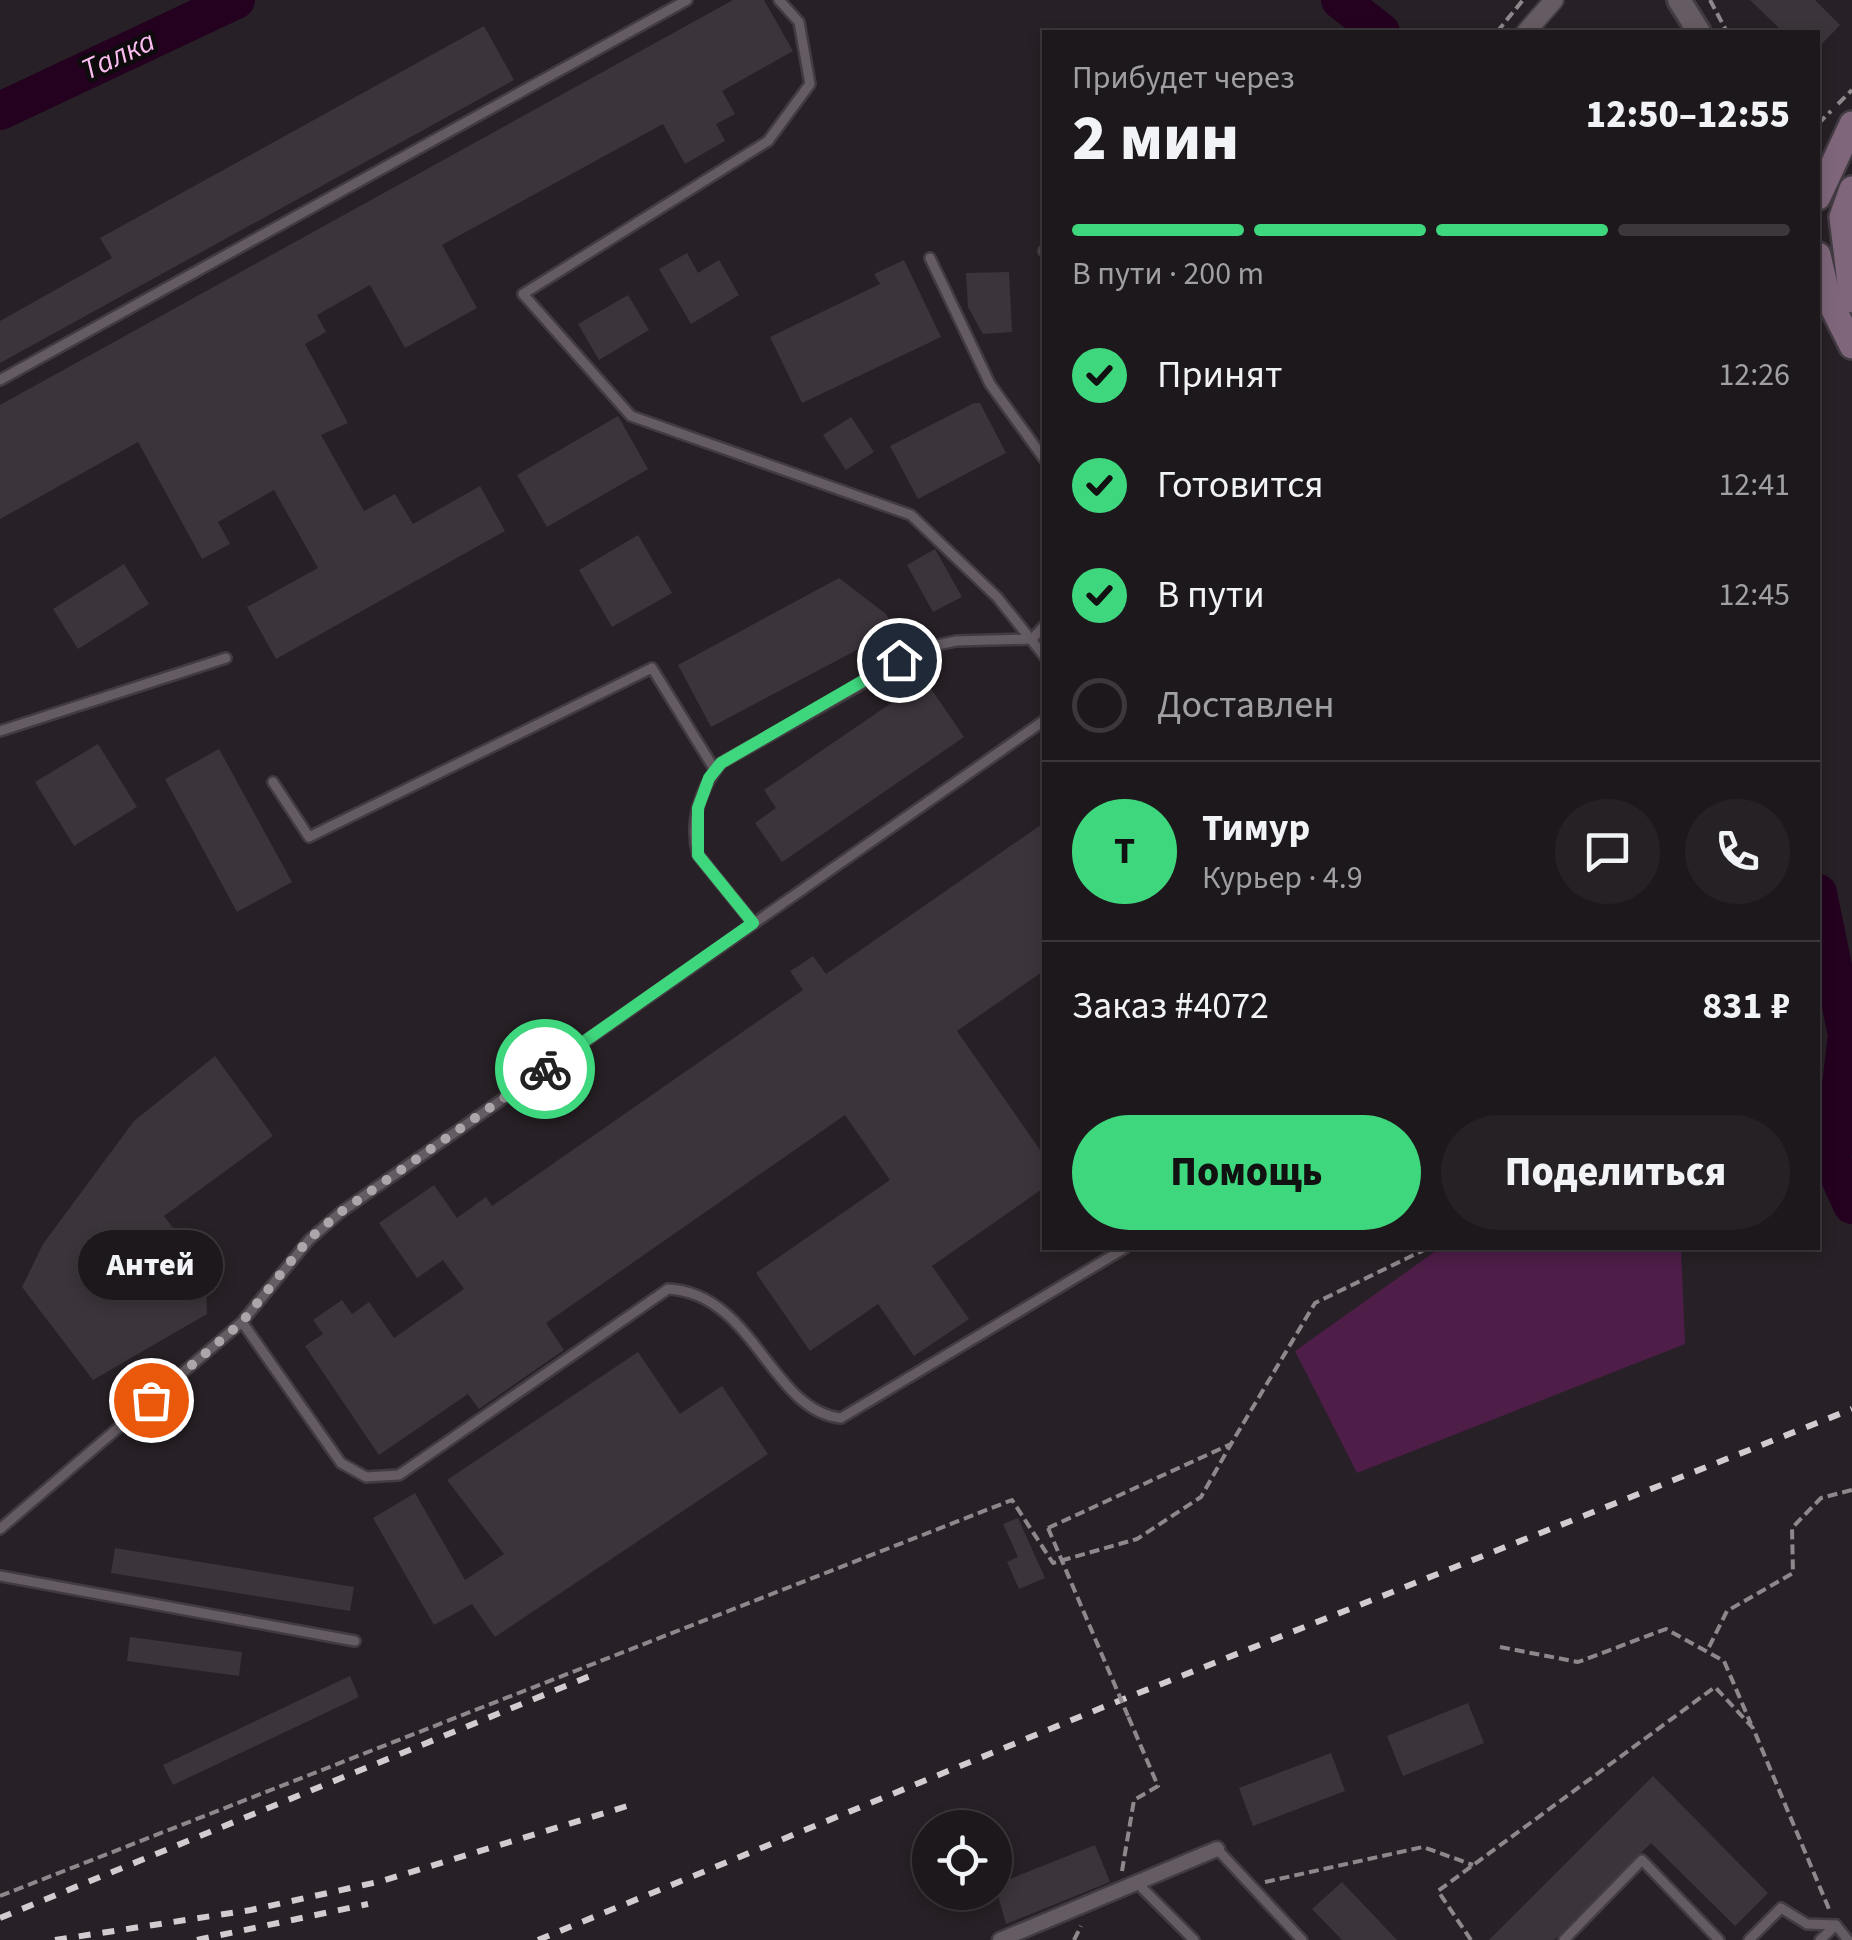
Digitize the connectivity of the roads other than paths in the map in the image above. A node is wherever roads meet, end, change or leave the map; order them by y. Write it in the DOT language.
graph roads {
  1 [pos="687,0"];
  2 [pos="779,0"];
  3 [pos="1554,0"];
  4 [pos="1679,0"];
  5 [pos="1528,30"];
  6 [pos="1698,30"];
  7 [pos="1852,124"];
  8 [pos="1852,189"];
  9 [pos="1820,193"];
  10 [pos="930,258"];
  11 [pos="1820,264"];
  12 [pos="1852,300"];
  13 [pos="1852,346"];
  14 [pos="0,380"];
  15 [pos="1042,456"];
  16 [pos="1042,628"];
  17 [pos="1032,640"];
  18 [pos="1042,652"];
  19 [pos="226,658"];
  20 [pos="1042,722"];
  21 [pos="0,731"];
  22 [pos="715,770"];
  23 [pos="273,782"];
  24 [pos="753,923"];
  25 [pos="1122,1250"];
  26 [pos="242,1322"];
  27 [pos="0,1529"];
  28 [pos="0,1576"];
  29 [pos="355,1641"];
  30 [pos="1218,1849"];
  31 [pos="1136,1882"];
  32 [pos="1836,1925"];
  33 [pos="1000,1940"];
  34 [pos="1194,1940"];
  35 [pos="1302,1940"];
  36 [pos="1564,1940"];
  37 [pos="1719,1940"];
  38 [pos="1749,1940"];
  39 [pos="1820,1940"];
  40 [pos="1848,1940"];
  1 -- 14 [label="lane"];
  2 -- 17 [label="lane"];
  3 -- 5 [label="street"];
  4 -- 6 [label="street"];
  7 -- 9 [label="main road"];
  8 -- 12 [label="main road"];
  10 -- 15 [label="lane"];
  11 -- 13 [label="main road"];
  16 -- 17 [label="lane"];
  17 -- 18 [label="lane"];
  17 -- 22 [label="lane"];
  19 -- 21 [label="lane"];
  20 -- 24 [label="lane"];
  22 -- 23 [label="lane"];
  22 -- 24 [label="lane"];
  24 -- 26 [label="lane"];
  25 -- 26 [label="lane"];
  26 -- 27 [label="lane"];
  28 -- 29 [label="lane"];
  30 -- 31 [label="street"];
  30 -- 35 [label="lane"];
  31 -- 33 [label="street"];
  31 -- 34 [label="lane"];
  32 -- 38 [label="lane"];
  32 -- 39 [label="lane"];
  32 -- 40 [label="lane"];
  36 -- 37 [label="lane"];
}
